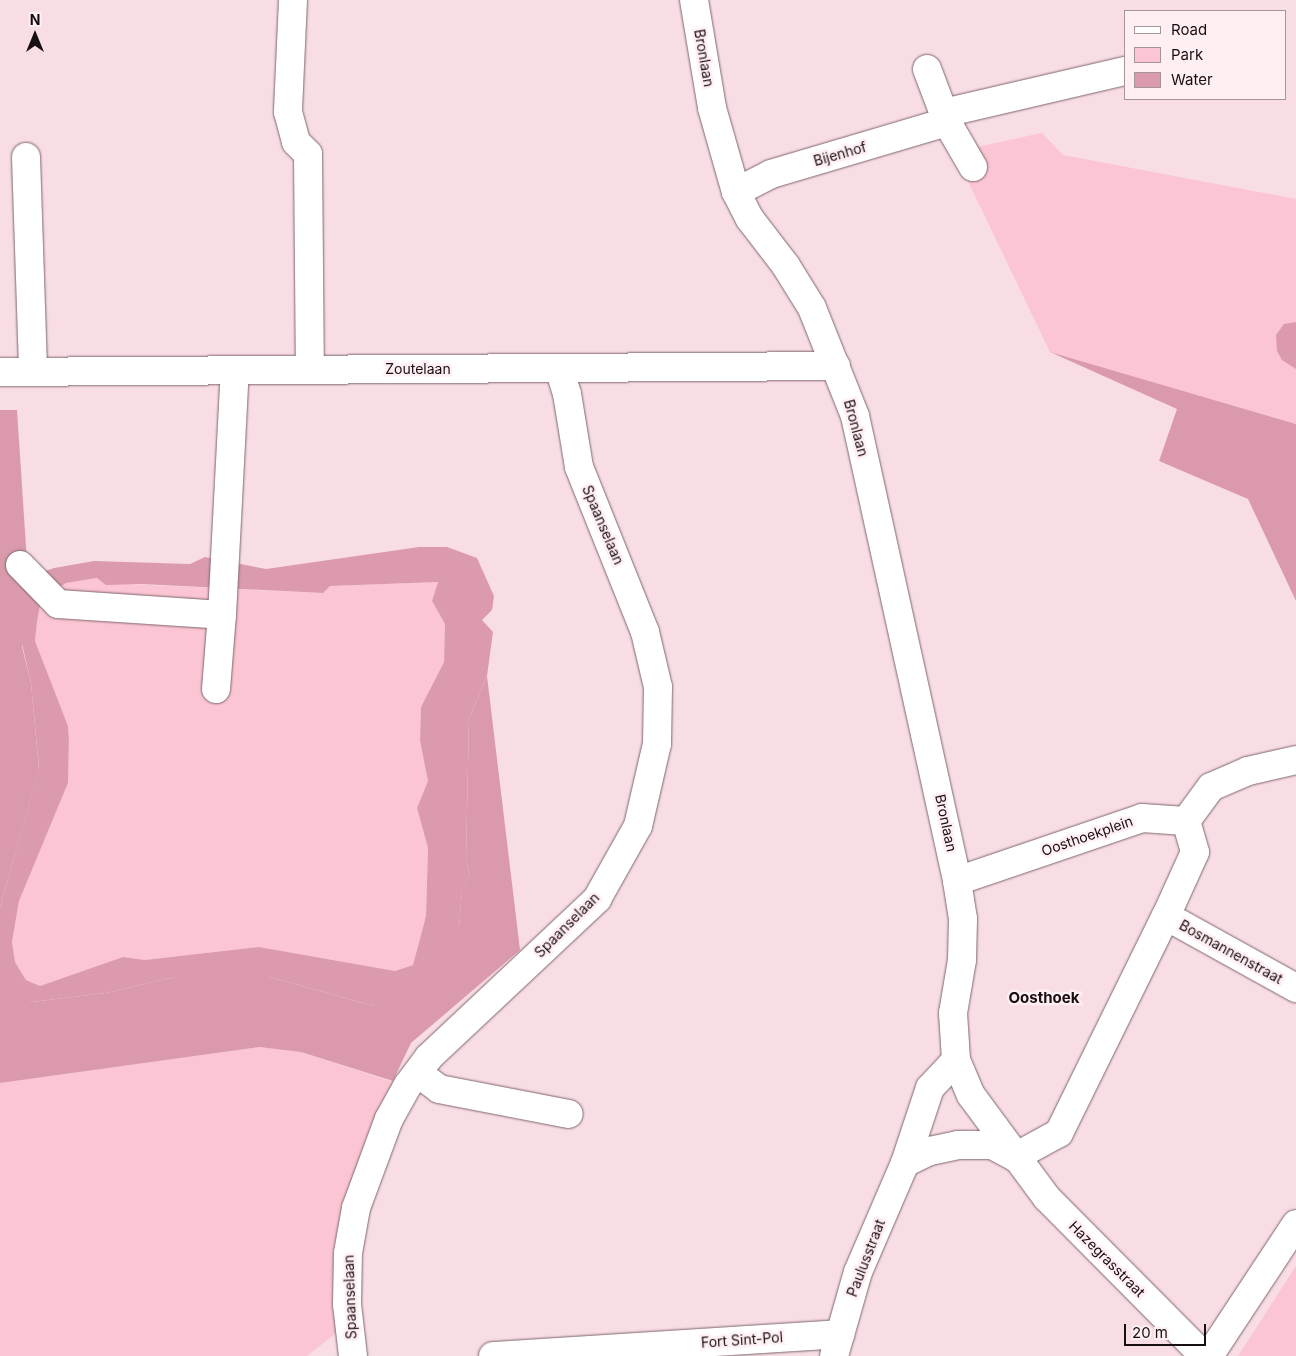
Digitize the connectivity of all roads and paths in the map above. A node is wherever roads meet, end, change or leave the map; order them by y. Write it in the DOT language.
graph roads {
  1 [pos="293,0"];
  2 [pos="694,0"];
  3 [pos="927,68"];
  4 [pos="1124,71"];
  5 [pos="945,117"];
  6 [pos="26,157"];
  7 [pos="973,167"];
  8 [pos="736,192"];
  9 [pos="836,366"];
  10 [pos="558,368"];
  11 [pos="235,370"];
  12 [pos="310,370"];
  13 [pos="33,371"];
  14 [pos="0,372"];
  15 [pos="20,565"];
  16 [pos="222,616"];
  17 [pos="216,688"];
  18 [pos="1296,760"];
  19 [pos="1186,821"];
  20 [pos="958,881"];
  21 [pos="1166,916"];
  22 [pos="1296,988"];
  23 [pos="956,1060"];
  24 [pos="418,1073"];
  25 [pos="569,1114"];
  26 [pos="1015,1157"];
  27 [pos="905,1163"];
  28 [pos="1296,1224"];
  29 [pos="837,1345"];
  30 [pos="353,1356"];
  31 [pos="493,1356"];
  32 [pos="1204,1356"];
  33 [pos="1209,1356"];
  1 -- 12 [label="street"];
  2 -- 8 [label="street, Bronlaan"];
  3 -- 5 [label="street"];
  4 -- 5 [label="street, Bijenhof"];
  5 -- 7 [label="street"];
  5 -- 8 [label="street, Bijenhof"];
  6 -- 13 [label="street"];
  8 -- 9 [label="street, Bronlaan"];
  9 -- 10 [label="street, Zoutelaan"];
  9 -- 20 [label="street, Bronlaan"];
  10 -- 12 [label="street, Zoutelaan"];
  10 -- 24 [label="street, Spaanselaan"];
  11 -- 12 [label="street, Zoutelaan"];
  11 -- 13 [label="street, Zoutelaan"];
  11 -- 16 [label="street"];
  13 -- 14 [label="street, Zoutelaan"];
  15 -- 16 [label="street"];
  16 -- 17 [label="street"];
  18 -- 19 [label="street"];
  19 -- 20 [label="street, Oosthoekplein"];
  19 -- 21 [label="street"];
  20 -- 23 [label="street"];
  21 -- 22 [label="street, Bosmannenstraat"];
  21 -- 26 [label="street"];
  23 -- 26 [label="street"];
  23 -- 27 [label="street"];
  24 -- 25 [label="street"];
  24 -- 30 [label="street, Spaanselaan"];
  26 -- 27 [label="street"];
  26 -- 32 [label="street, Hazegrasstraat"];
  27 -- 29 [label="street, Paulusstraat"];
  28 -- 33 [label="street"];
  29 -- 31 [label="street, Fort Sint-Pol"];
}
